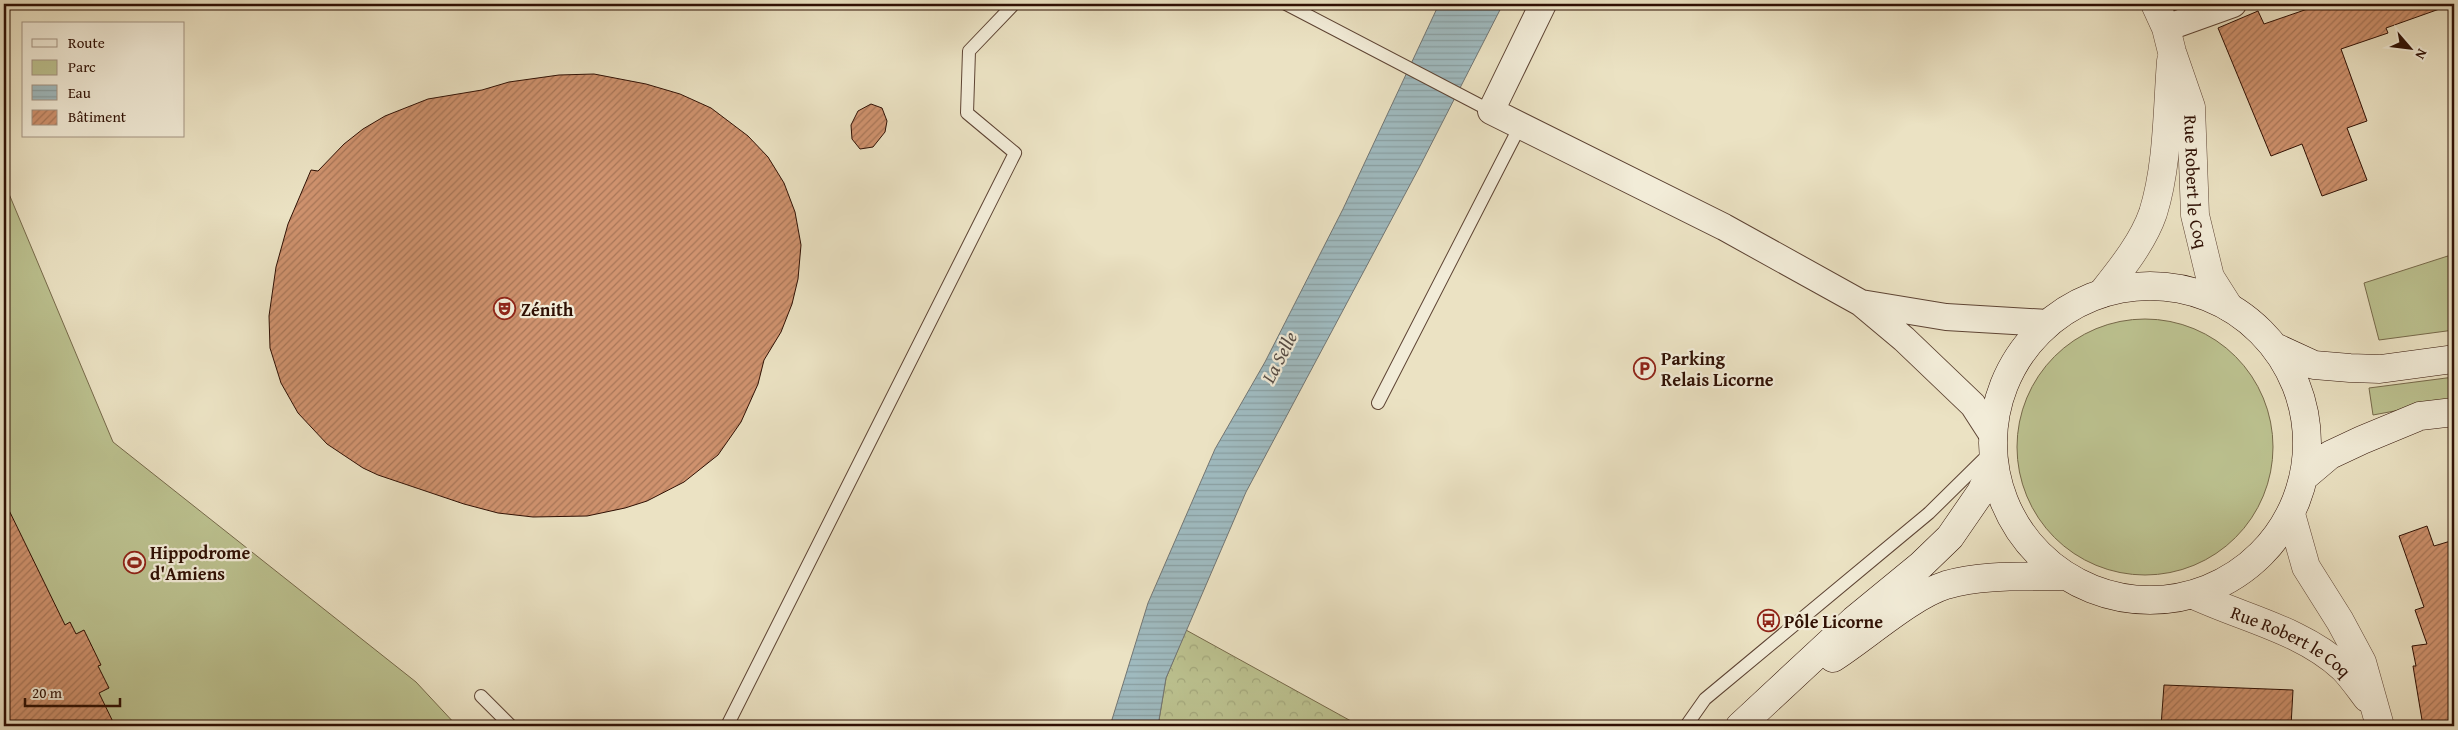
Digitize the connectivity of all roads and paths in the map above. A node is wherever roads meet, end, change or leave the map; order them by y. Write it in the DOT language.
graph roads {
  1 [pos="1014,4"];
  2 [pos="1286,4"];
  3 [pos="1543,4"];
  4 [pos="2233,4"];
  5 [pos="2165,28"];
  6 [pos="1491,111"];
  7 [pos="1520,126"];
  8 [pos="2102,293"];
  9 [pos="1860,303"];
  10 [pos="2230,307"];
  11 [pos="2048,323"];
  12 [pos="2275,347"];
  13 [pos="2454,359"];
  14 [pos="1378,403"];
  15 [pos="2454,412"];
  16 [pos="1993,450"];
  17 [pos="2304,477"];
  18 [pos="2291,514"];
  19 [pos="2064,576"];
  20 [pos="2194,595"];
  21 [pos="1777,694"];
  22 [pos="481,696"];
  23 [pos="2377,717"];
  24 [pos="511,726"];
  25 [pos="727,726"];
  26 [pos="1686,726"];
  27 [pos="1740,726"];
  1 -- 25 [label="lane"];
  2 -- 6 [label="lane"];
  3 -- 6 [label="street"];
  4 -- 5 [label="street"];
  5 -- 8 [label="main road, Rue Robert le Coq"];
  5 -- 10 [label="main road, Rue Robert le Coq"];
  6 -- 7 [label="street"];
  7 -- 9 [label="street"];
  7 -- 14 [label="lane"];
  8 -- 10 [label="main road"];
  8 -- 11 [label="main road"];
  9 -- 11 [label="street"];
  9 -- 16 [label="street"];
  10 -- 12 [label="main road"];
  11 -- 16 [label="main road"];
  12 -- 13 [label="main road"];
  12 -- 17 [label="main road"];
  15 -- 17 [label="main road"];
  16 -- 19 [label="main road"];
  16 -- 21 [label="main road"];
  16 -- 26 [label="lane"];
  17 -- 18 [label="main road"];
  18 -- 20 [label="main road"];
  18 -- 23 [label="main road, Rue Robert le Coq"];
  19 -- 20 [label="main road"];
  19 -- 21 [label="main road"];
  20 -- 23 [label="main road, Rue Robert le Coq"];
  21 -- 27 [label="main road"];
  22 -- 24 [label="lane"];
}
